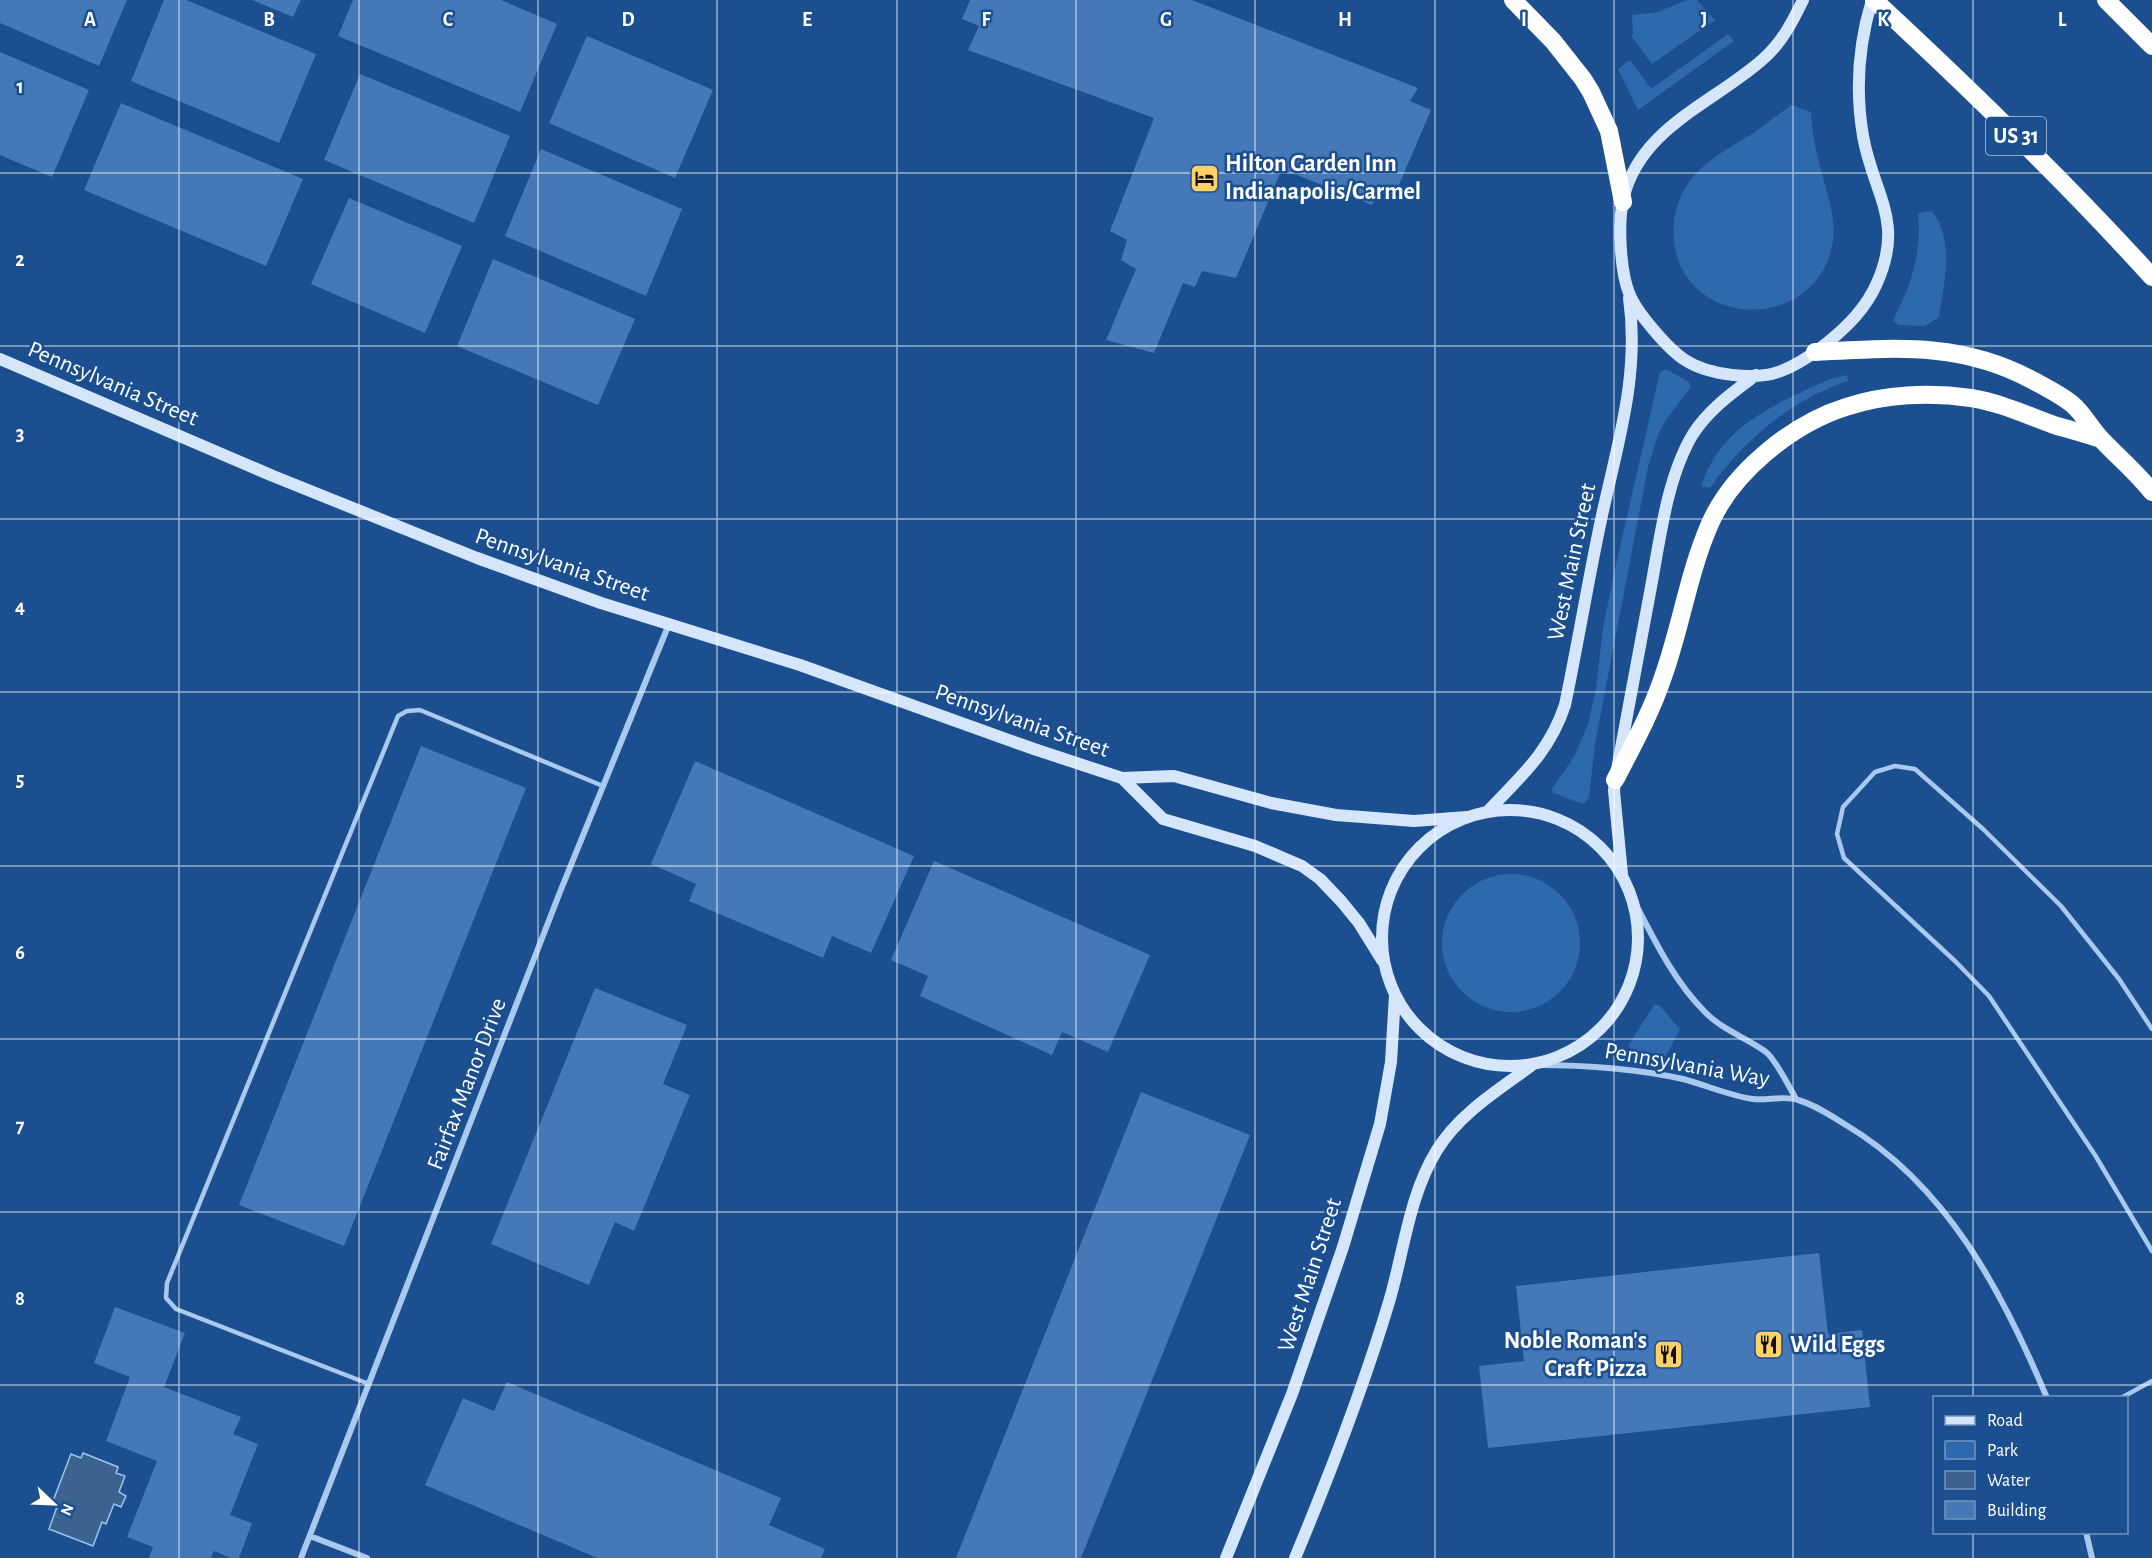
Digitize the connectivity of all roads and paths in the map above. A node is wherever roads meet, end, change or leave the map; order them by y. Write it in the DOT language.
graph roads {
  1 [pos="1513,0"];
  2 [pos="1803,0"];
  3 [pos="1873,0"];
  4 [pos="2106,0"];
  5 [pos="2152,46"];
  6 [pos="1623,202"];
  7 [pos="2152,277"];
  8 [pos="1629,294"];
  9 [pos="1815,352"];
  10 [pos="0,359"];
  11 [pos="1756,375"];
  12 [pos="2101,439"];
  13 [pos="2152,492"];
  14 [pos="669,624"];
  15 [pos="1122,778"];
  16 [pos="1615,780"];
  17 [pos="603,786"];
  18 [pos="1487,812"];
  19 [pos="1467,817"];
  20 [pos="1622,875"];
  21 [pos="1631,895"];
  22 [pos="1384,964"];
  23 [pos="1395,995"];
  24 [pos="2152,1029"];
  25 [pos="1533,1065"];
  26 [pos="1796,1099"];
  27 [pos="2152,1251"];
  28 [pos="2152,1381"];
  29 [pos="369,1384"];
  30 [pos="2046,1396"];
  31 [pos="2125,1396"];
  32 [pos="2086,1534"];
  33 [pos="310,1536"];
  34 [pos="301,1558"];
  35 [pos="367,1558"];
  36 [pos="1226,1558"];
  37 [pos="1295,1558"];
  38 [pos="2092,1558"];
  1 -- 6 [label="highway"];
  2 -- 6 [label="main road, West Main Street"];
  3 -- 7 [label="highway, US 31"];
  3 -- 9 [label="main road"];
  4 -- 5 [label="highway"];
  6 -- 8 [label="main road, West Main Street"];
  8 -- 11 [label="main road"];
  8 -- 18 [label="main road, West Main Street"];
  9 -- 11 [label="main road"];
  9 -- 12 [label="highway"];
  10 -- 14 [label="main road, Pennsylvania Street"];
  11 -- 16 [label="main road"];
  12 -- 13 [label="highway"];
  12 -- 16 [label="highway"];
  14 -- 15 [label="main road, Pennsylvania Street"];
  14 -- 17 [label="street, Fairfax Manor Drive"];
  15 -- 19 [label="main road, Pennsylvania Street"];
  15 -- 22 [label="main road, Pennsylvania Street"];
  16 -- 20 [label="main road"];
  17 -- 29 [label="street, Fairfax Manor Drive"];
  17 -- 29 [label="lane"];
  18 -- 19 [label="main road"];
  18 -- 20 [label="main road"];
  19 -- 22 [label="main road"];
  20 -- 21 [label="main road"];
  21 -- 25 [label="main road"];
  21 -- 26 [label="street, Pennsylvania Way"];
  22 -- 23 [label="main road"];
  23 -- 25 [label="main road"];
  23 -- 36 [label="main road, West Main Street"];
  24 -- 27 [label="lane"];
  25 -- 26 [label="street, Pennsylvania Way"];
  25 -- 37 [label="main road"];
  26 -- 30 [label="street, Pennsylvania Way"];
  28 -- 31 [label="lane"];
  29 -- 33 [label="street, Fairfax Manor Drive"];
  32 -- 38 [label="street"];
  33 -- 34 [label="street, Fairfax Manor Drive"];
  33 -- 35 [label="street"];
}
